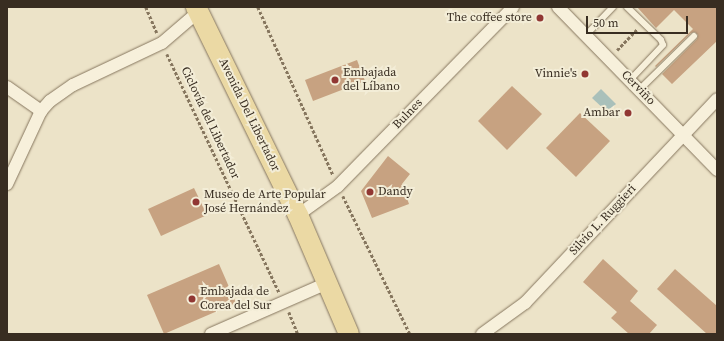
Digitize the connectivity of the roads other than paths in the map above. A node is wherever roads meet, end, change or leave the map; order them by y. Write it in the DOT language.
graph roads {
  1 [pos="513,7"];
  2 [pos="558,7"];
  3 [pos="613,7"];
  4 [pos="627,7"];
  5 [pos="197,9"];
  6 [pos="586,35"];
  7 [pos="694,36"];
  8 [pos="630,80"];
  9 [pos="7,87"];
  10 [pos="639,90"];
  11 [pos="717,99"];
  12 [pos="41,111"];
  13 [pos="683,135"];
  14 [pos="717,170"];
  15 [pos="7,184"];
  16 [pos="298,215"];
  17 [pos="327,283"];
  18 [pos="211,334"];
  19 [pos="349,334"];
  20 [pos="482,334"];
  1 -- 16 [label="street, Bulnes"];
  2 -- 6 [label="street, Cerviño"];
  3 -- 6 [label="lane"];
  4 -- 8 [label="lane"];
  5 -- 12 [label="street"];
  5 -- 16 [label="main road, Avenida Del Libertador"];
  6 -- 8 [label="street, Cerviño"];
  7 -- 10 [label="lane"];
  8 -- 10 [label="street, Cerviño"];
  9 -- 12 [label="street"];
  10 -- 13 [label="street, Cerviño"];
  11 -- 13 [label="street, Silvio L. Ruggieri"];
  12 -- 15 [label="street"];
  13 -- 14 [label="street, Cerviño"];
  13 -- 20 [label="street, Silvio L. Ruggieri"];
  16 -- 17 [label="main road, Avenida Del Libertador"];
  17 -- 18 [label="street"];
  17 -- 19 [label="main road, Avenida Del Libertador"];
}
